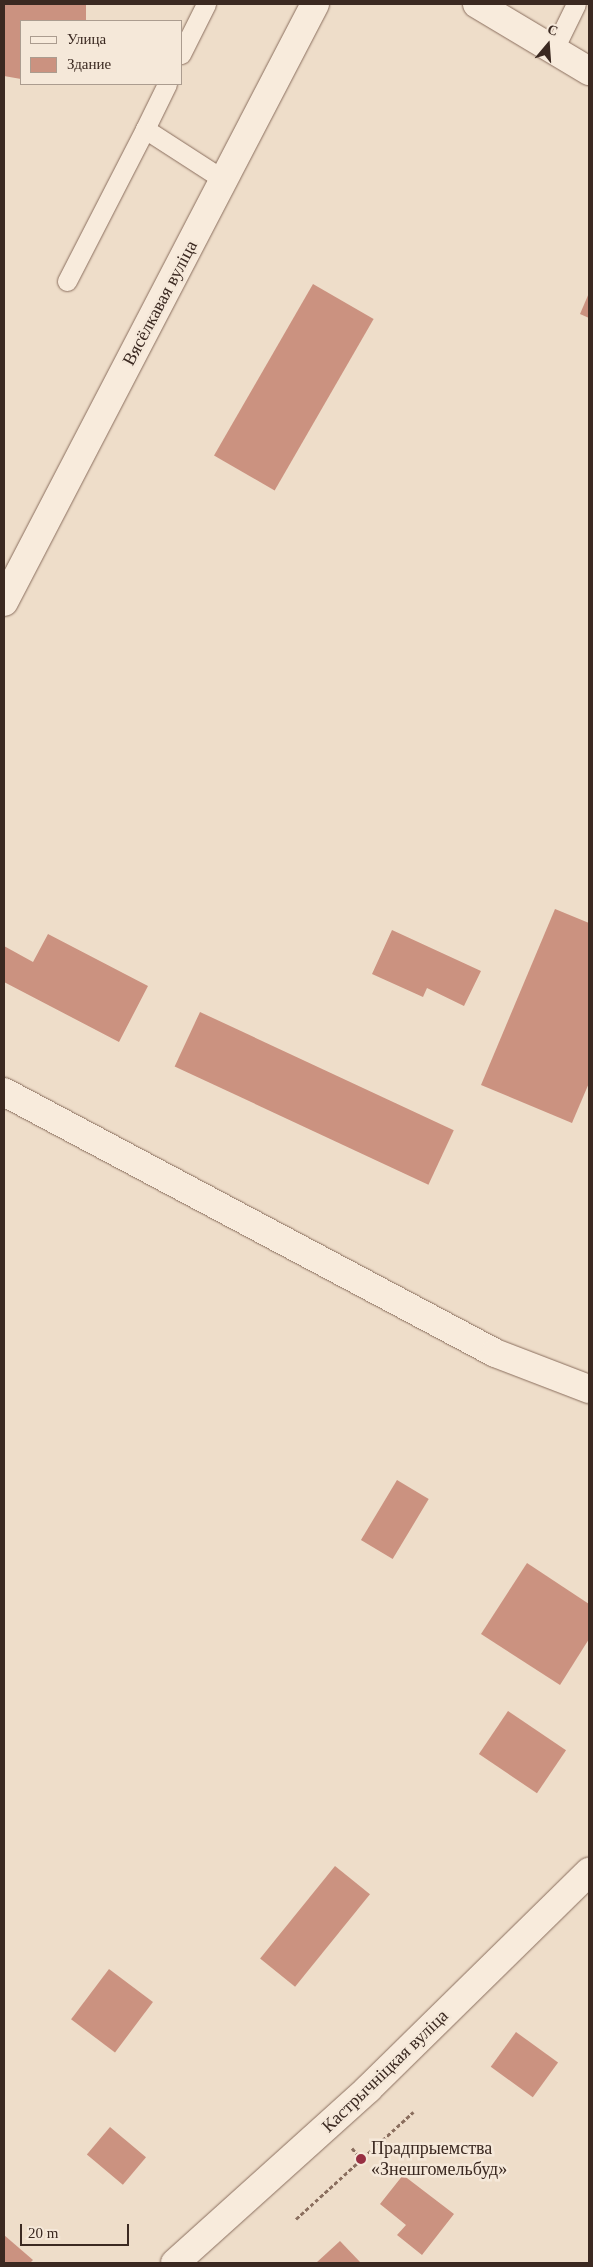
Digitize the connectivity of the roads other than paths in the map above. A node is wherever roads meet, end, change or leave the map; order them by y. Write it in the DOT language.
graph roads {
  1 [pos="206,4"];
  2 [pos="315,4"];
  3 [pos="477,4"];
  4 [pos="576,4"];
  5 [pos="553,51"];
  6 [pos="182,52"];
  7 [pos="589,71"];
  8 [pos="166,85"];
  9 [pos="145,128"];
  10 [pos="224,180"];
  11 [pos="67,281"];
  12 [pos="4,602"];
  13 [pos="4,1092"];
  14 [pos="589,1389"];
  15 [pos="589,1872"];
  16 [pos="175,2263"];
  1 -- 6 [label="lane"];
  2 -- 10 [label="street, Вясёлкавая вуліца"];
  3 -- 5 [label="street"];
  4 -- 5 [label="lane"];
  5 -- 7 [label="street"];
  8 -- 9 [label="lane"];
  9 -- 10 [label="lane"];
  9 -- 11 [label="lane"];
  10 -- 12 [label="street, Вясёлкавая вуліца"];
  13 -- 14 [label="street"];
  15 -- 16 [label="street, Кастрычніцкая вуліца"];
}
